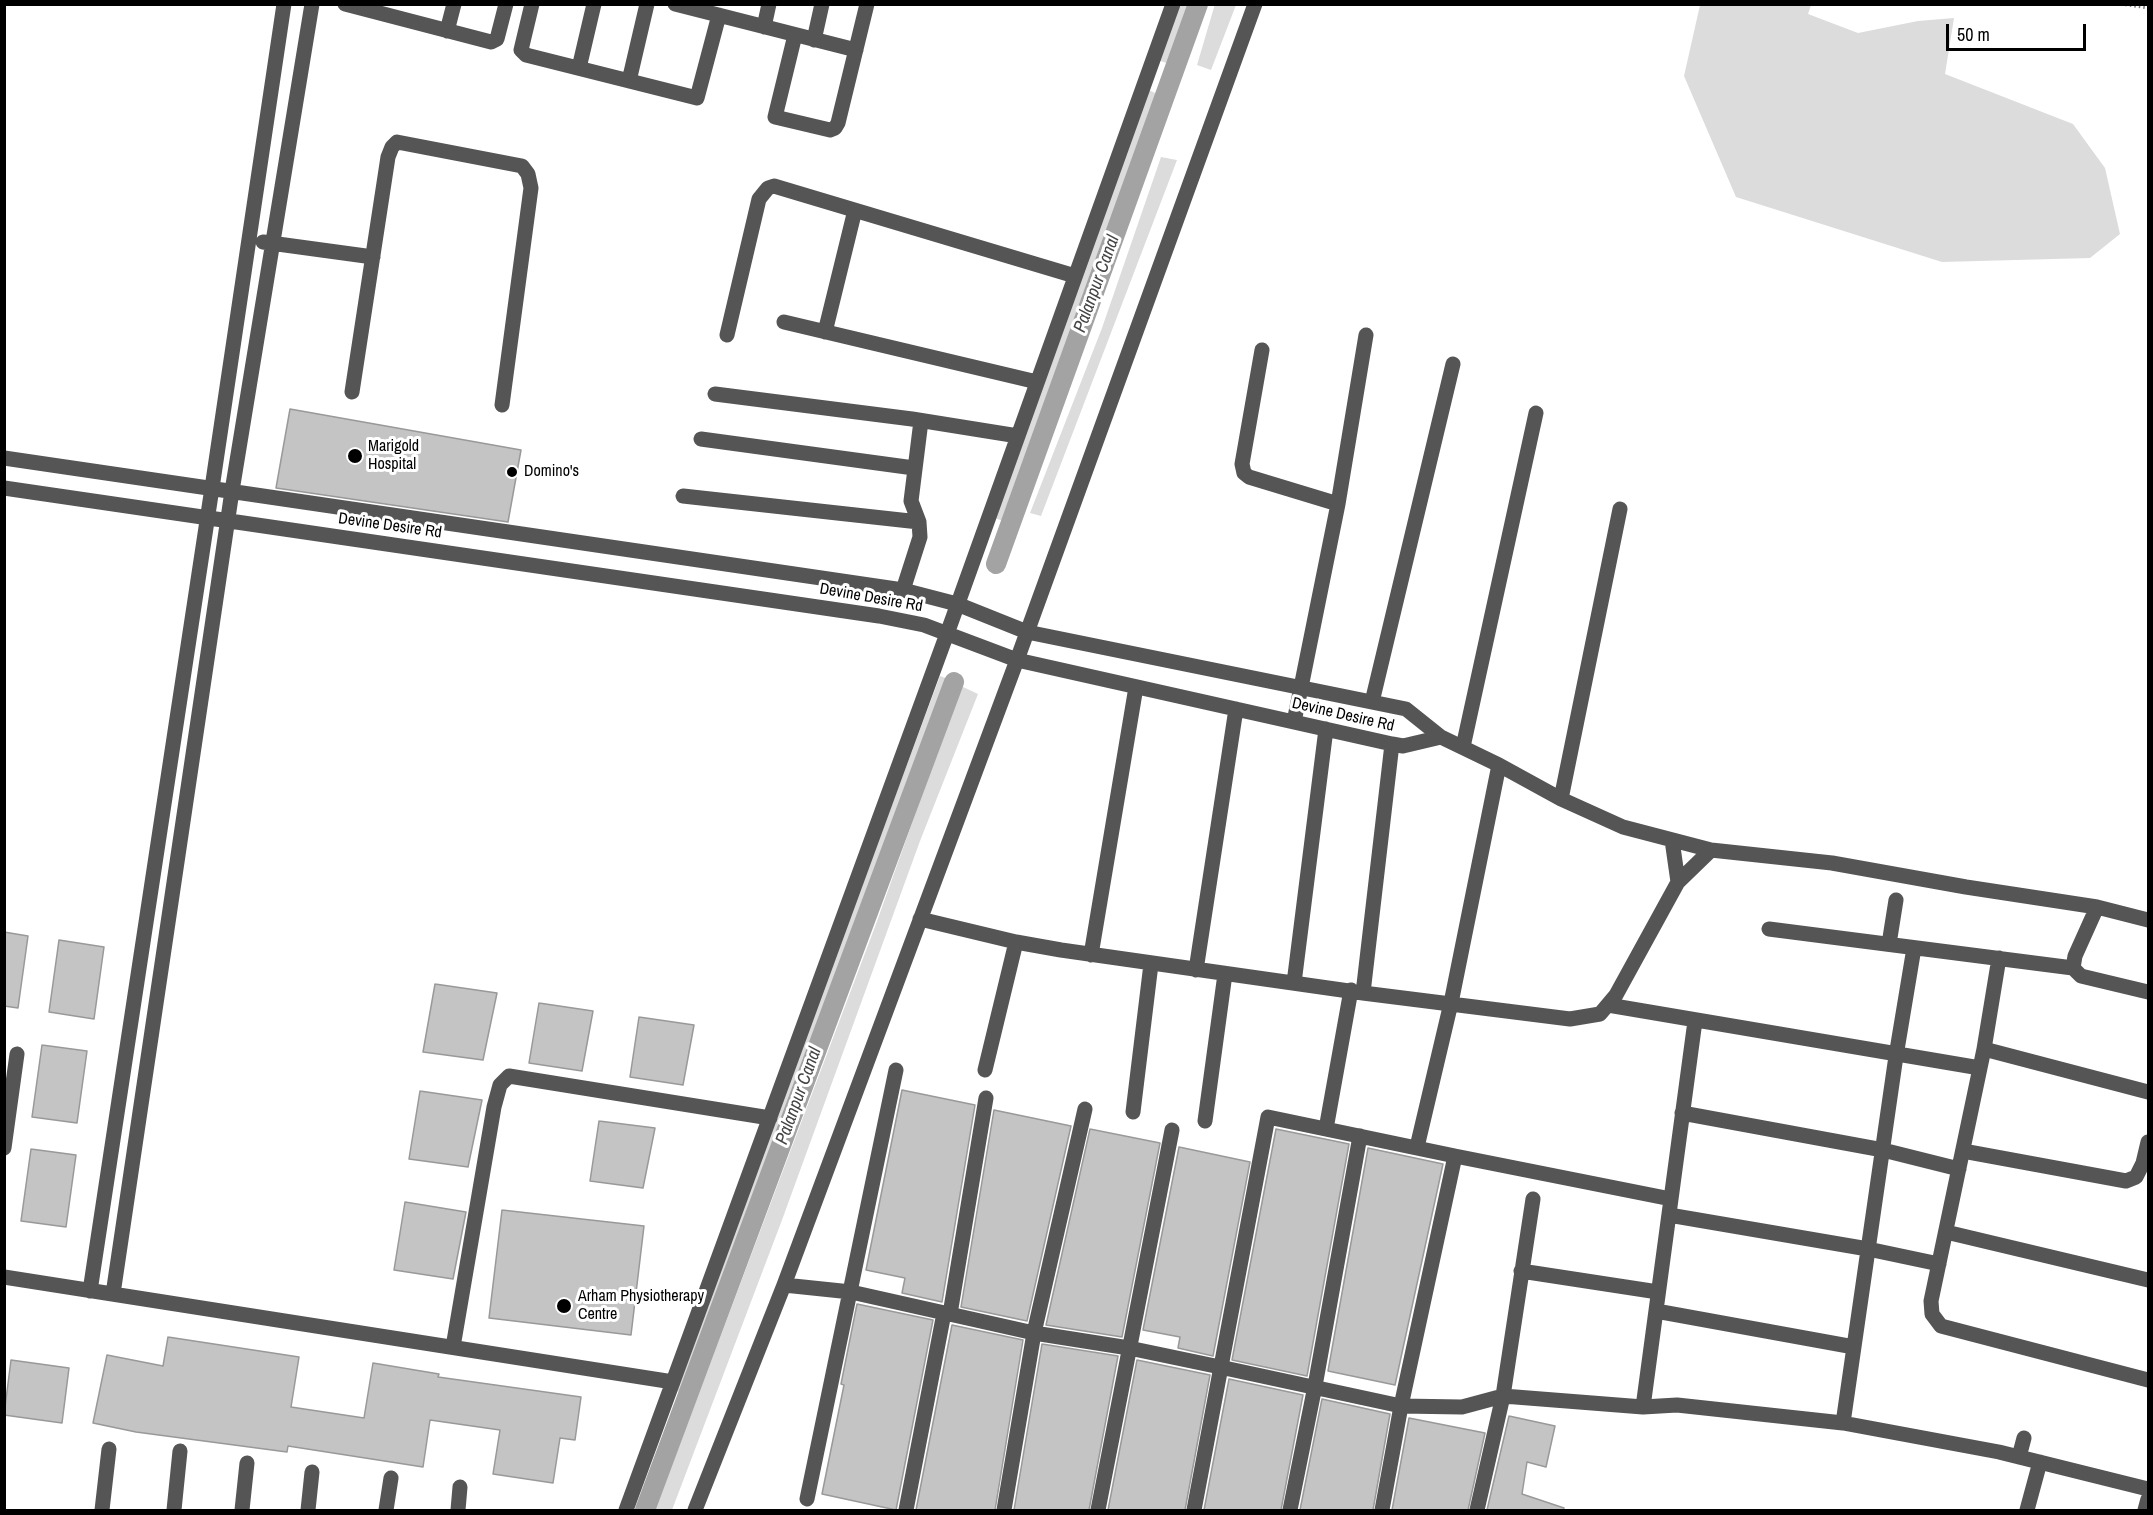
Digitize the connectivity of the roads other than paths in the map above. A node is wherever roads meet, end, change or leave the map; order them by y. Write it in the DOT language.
graph roads {
  1 [pos="284,4"];
  2 [pos="312,4"];
  3 [pos="345,4"];
  4 [pos="454,4"];
  5 [pos="506,4"];
  6 [pos="532,4"];
  7 [pos="594,4"];
  8 [pos="647,4"];
  9 [pos="675,4"];
  10 [pos="770,4"];
  11 [pos="822,4"];
  12 [pos="867,4"];
  13 [pos="1173,4"];
  14 [pos="1255,4"];
  15 [pos="699,7"];
  16 [pos="395,11"];
  17 [pos="718,15"];
  18 [pos="764,27"];
  19 [pos="280,28"];
  20 [pos="447,31"];
  21 [pos="308,34"];
  22 [pos="795,35"];
  23 [pos="814,40"];
  24 [pos="855,50"];
  25 [pos="579,68"];
  26 [pos="628,81"];
  27 [pos="855,210"];
  28 [pos="250,240"];
  29 [pos="273,243"];
  30 [pos="373,257"];
  31 [pos="1075,276"];
  32 [pos="784,322"];
  33 [pos="825,332"];
  34 [pos="727,335"];
  35 [pos="1366,335"];
  36 [pos="1262,351"];
  37 [pos="1453,364"];
  38 [pos="228,382"];
  39 [pos="1037,382"];
  40 [pos="249,385"];
  41 [pos="352,392"];
  42 [pos="715,394"];
  43 [pos="502,405"];
  44 [pos="1536,413"];
  45 [pos="921,421"];
  46 [pos="1018,436"];
  47 [pos="702,439"];
  48 [pos="4,458"];
  49 [pos="914,468"];
  50 [pos="4,488"];
  51 [pos="212,488"];
  52 [pos="232,491"];
  53 [pos="682,496"];
  54 [pos="1338,504"];
  55 [pos="1620,509"];
  56 [pos="207,518"];
  57 [pos="227,521"];
  58 [pos="919,522"];
  59 [pos="903,590"];
  60 [pos="957,604"];
  61 [pos="1027,632"];
  62 [pos="947,633"];
  63 [pos="1017,660"];
  64 [pos="185,664"];
  65 [pos="206,668"];
  66 [pos="1136,687"];
  67 [pos="1300,687"];
  68 [pos="1372,702"];
  69 [pos="1236,710"];
  70 [pos="1294,722"];
  71 [pos="1326,729"];
  72 [pos="1441,737"];
  73 [pos="1392,744"];
  74 [pos="1463,747"];
  75 [pos="1499,765"];
  76 [pos="1561,799"];
  77 [pos="162,817"];
  78 [pos="183,820"];
  79 [pos="1672,840"];
  80 [pos="1711,850"];
  81 [pos="1678,882"];
  82 [pos="1896,900"];
  83 [pos="2097,906"];
  84 [pos="920,919"];
  85 [pos="2148,920"];
  86 [pos="1769,929"];
  87 [pos="1016,942"];
  88 [pos="1889,944"];
  89 [pos="1914,948"];
  90 [pos="1091,955"];
  91 [pos="1999,958"];
  92 [pos="1151,964"];
  93 [pos="2073,968"];
  94 [pos="1196,970"];
  95 [pos="1224,974"];
  96 [pos="138,976"];
  97 [pos="160,980"];
  98 [pos="1294,983"];
  99 [pos="1357,992"];
  100 [pos="2148,992"];
  101 [pos="1451,1004"];
  102 [pos="1608,1005"];
  103 [pos="1695,1021"];
  104 [pos="1984,1049"];
  105 [pos="17,1054"];
  106 [pos="1896,1056"];
  107 [pos="1980,1068"];
  108 [pos="896,1070"];
  109 [pos="985,1070"];
  110 [pos="121,1084"];
  111 [pos="144,1087"];
  112 [pos="2148,1092"];
  113 [pos="986,1098"];
  114 [pos="1085,1109"];
  115 [pos="1133,1112"];
  116 [pos="1682,1113"];
  117 [pos="770,1118"];
  118 [pos="1205,1121"];
  119 [pos="1326,1129"];
  120 [pos="1172,1130"];
  121 [pos="1360,1136"];
  122 [pos="2148,1142"];
  123 [pos="4,1148"];
  124 [pos="1417,1148"];
  125 [pos="1883,1150"];
  126 [pos="1963,1151"];
  127 [pos="1455,1156"];
  128 [pos="1959,1169"];
  129 [pos="1533,1199"];
  130 [pos="1671,1199"];
  131 [pos="1668,1215"];
  132 [pos="1946,1232"];
  133 [pos="1868,1249"];
  134 [pos="1939,1264"];
  135 [pos="1521,1271"];
  136 [pos="4,1277"];
  137 [pos="2148,1280"];
  138 [pos="784,1285"];
  139 [pos="90,1291"];
  140 [pos="851,1292"];
  141 [pos="1658,1292"];
  142 [pos="113,1294"];
  143 [pos="1656,1311"];
  144 [pos="947,1313"];
  145 [pos="1034,1333"];
  146 [pos="453,1347"];
  147 [pos="1854,1347"];
  148 [pos="1129,1348"];
  149 [pos="1220,1367"];
  150 [pos="2148,1380"];
  151 [pos="673,1382"];
  152 [pos="1316,1386"];
  153 [pos="1503,1396"];
  154 [pos="1401,1406"];
  155 [pos="1643,1407"];
  156 [pos="1843,1423"];
  157 [pos="2024,1437"];
  158 [pos="109,1449"];
  159 [pos="180,1451"];
  160 [pos="2019,1457"];
  161 [pos="2040,1462"];
  162 [pos="247,1463"];
  163 [pos="312,1472"];
  164 [pos="391,1478"];
  165 [pos="460,1487"];
  166 [pos="2148,1489"];
  167 [pos="2148,1499"];
  168 [pos="807,1500"];
  169 [pos="102,1510"];
  170 [pos="174,1510"];
  171 [pos="242,1510"];
  172 [pos="308,1510"];
  173 [pos="386,1510"];
  174 [pos="458,1510"];
  175 [pos="626,1510"];
  176 [pos="695,1510"];
  177 [pos="906,1510"];
  178 [pos="1004,1510"];
  179 [pos="1098,1510"];
  180 [pos="1194,1510"];
  181 [pos="1290,1510"];
  182 [pos="1382,1510"];
  183 [pos="1477,1510"];
  184 [pos="2027,1510"];
  185 [pos="2145,1510"];
  1 -- 19 [label="street"];
  2 -- 21 [label="street"];
  3 -- 16 [label="street"];
  4 -- 20 [label="street"];
  5 -- 20 [label="street"];
  6 -- 25 [label="street"];
  7 -- 25 [label="street"];
  8 -- 26 [label="street"];
  9 -- 15 [label="street"];
  10 -- 18 [label="street"];
  11 -- 23 [label="street"];
  12 -- 24 [label="street"];
  13 -- 31 [label="street"];
  14 -- 61 [label="street"];
  15 -- 17 [label="street"];
  16 -- 20 [label="street"];
  17 -- 18 [label="street"];
  17 -- 26 [label="street"];
  18 -- 22 [label="street"];
  19 -- 21 [label="street"];
  19 -- 28 [label="street"];
  21 -- 29 [label="street"];
  22 -- 23 [label="street"];
  22 -- 24 [label="street"];
  23 -- 24 [label="street"];
  25 -- 26 [label="street"];
  27 -- 31 [label="street"];
  27 -- 33 [label="street"];
  27 -- 34 [label="street"];
  28 -- 29 [label="street"];
  28 -- 38 [label="street"];
  29 -- 30 [label="street"];
  29 -- 40 [label="street"];
  30 -- 41 [label="street"];
  30 -- 43 [label="street"];
  31 -- 39 [label="street"];
  32 -- 33 [label="street"];
  33 -- 39 [label="street"];
  35 -- 54 [label="street"];
  36 -- 54 [label="street"];
  37 -- 68 [label="street"];
  38 -- 40 [label="street"];
  38 -- 51 [label="street"];
  39 -- 46 [label="street"];
  40 -- 52 [label="street"];
  42 -- 45 [label="street"];
  44 -- 74 [label="street"];
  45 -- 46 [label="street"];
  45 -- 49 [label="street"];
  46 -- 60 [label="street"];
  47 -- 49 [label="street"];
  48 -- 51 [label="street, Devine Desire Rd"];
  49 -- 58 [label="street"];
  50 -- 56 [label="street, Devine Desire Rd"];
  51 -- 52 [label="street, Devine Desire Rd"];
  51 -- 56 [label="street"];
  52 -- 57 [label="street"];
  52 -- 59 [label="street, Devine Desire Rd"];
  53 -- 58 [label="street"];
  54 -- 67 [label="street"];
  55 -- 76 [label="street"];
  56 -- 57 [label="street, Devine Desire Rd"];
  56 -- 64 [label="street"];
  57 -- 62 [label="street, Devine Desire Rd"];
  57 -- 65 [label="street"];
  58 -- 59 [label="street"];
  59 -- 60 [label="street, Devine Desire Rd"];
  60 -- 61 [label="street, Devine Desire Rd"];
  60 -- 62 [label="street"];
  61 -- 63 [label="street"];
  61 -- 67 [label="street, Devine Desire Rd"];
  62 -- 63 [label="street, Devine Desire Rd"];
  62 -- 117 [label="street"];
  63 -- 66 [label="street, Devine Desire Rd"];
  63 -- 84 [label="street"];
  64 -- 65 [label="street"];
  64 -- 77 [label="street"];
  65 -- 78 [label="street"];
  66 -- 69 [label="street, Devine Desire Rd"];
  66 -- 90 [label="street"];
  67 -- 68 [label="street, Devine Desire Rd"];
  67 -- 70 [label="street"];
  68 -- 72 [label="street, Devine Desire Rd"];
  69 -- 70 [label="street, Devine Desire Rd"];
  69 -- 94 [label="street"];
  70 -- 71 [label="street, Devine Desire Rd"];
  71 -- 73 [label="street, Devine Desire Rd"];
  71 -- 98 [label="street"];
  72 -- 73 [label="street, Devine Desire Rd"];
  72 -- 74 [label="street"];
  73 -- 99 [label="street"];
  74 -- 75 [label="street"];
  75 -- 76 [label="street"];
  75 -- 101 [label="street"];
  76 -- 79 [label="street"];
  77 -- 78 [label="street"];
  77 -- 96 [label="street"];
  78 -- 97 [label="street"];
  79 -- 80 [label="street"];
  79 -- 81 [label="street"];
  80 -- 81 [label="street"];
  80 -- 83 [label="street"];
  81 -- 102 [label="street"];
  82 -- 88 [label="street"];
  83 -- 85 [label="street"];
  83 -- 93 [label="street"];
  84 -- 87 [label="street"];
  84 -- 138 [label="street"];
  86 -- 88 [label="street"];
  87 -- 90 [label="street"];
  87 -- 109 [label="street"];
  88 -- 89 [label="street"];
  89 -- 91 [label="street"];
  89 -- 106 [label="street"];
  90 -- 92 [label="street"];
  91 -- 93 [label="street"];
  91 -- 104 [label="street"];
  92 -- 94 [label="street"];
  92 -- 115 [label="street"];
  93 -- 100 [label="street"];
  94 -- 95 [label="street"];
  95 -- 98 [label="street"];
  95 -- 118 [label="street"];
  96 -- 97 [label="street"];
  96 -- 110 [label="street"];
  97 -- 111 [label="street"];
  98 -- 99 [label="street"];
  99 -- 101 [label="street"];
  99 -- 119 [label="street"];
  101 -- 102 [label="street"];
  101 -- 124 [label="street"];
  102 -- 103 [label="street"];
  103 -- 106 [label="street"];
  103 -- 116 [label="street"];
  104 -- 107 [label="street"];
  104 -- 112 [label="street"];
  105 -- 123 [label="street"];
  106 -- 107 [label="street"];
  106 -- 125 [label="street"];
  107 -- 126 [label="street"];
  108 -- 140 [label="street"];
  110 -- 111 [label="street"];
  110 -- 139 [label="street"];
  111 -- 142 [label="street"];
  113 -- 144 [label="street"];
  114 -- 145 [label="street"];
  116 -- 125 [label="street"];
  116 -- 130 [label="street"];
  117 -- 146 [label="street"];
  117 -- 151 [label="street"];
  119 -- 121 [label="street"];
  119 -- 149 [label="street"];
  120 -- 148 [label="street"];
  121 -- 124 [label="street"];
  121 -- 152 [label="street"];
  122 -- 126 [label="street"];
  124 -- 127 [label="street"];
  125 -- 128 [label="street"];
  125 -- 133 [label="street"];
  126 -- 128 [label="street"];
  127 -- 130 [label="street"];
  127 -- 154 [label="street"];
  128 -- 132 [label="street"];
  129 -- 135 [label="street"];
  130 -- 131 [label="street"];
  131 -- 133 [label="street"];
  131 -- 141 [label="street"];
  132 -- 134 [label="street"];
  132 -- 137 [label="street"];
  133 -- 134 [label="street"];
  133 -- 147 [label="street"];
  134 -- 150 [label="street"];
  135 -- 141 [label="street"];
  135 -- 153 [label="street"];
  136 -- 139 [label="street"];
  138 -- 140 [label="street"];
  138 -- 176 [label="street"];
  139 -- 142 [label="street"];
  140 -- 144 [label="street"];
  140 -- 168 [label="street"];
  141 -- 143 [label="street"];
  142 -- 146 [label="street"];
  143 -- 147 [label="street"];
  143 -- 155 [label="street"];
  144 -- 145 [label="street"];
  144 -- 177 [label="street"];
  145 -- 148 [label="street"];
  145 -- 178 [label="street"];
  146 -- 151 [label="street"];
  147 -- 156 [label="street"];
  148 -- 149 [label="street"];
  148 -- 179 [label="street"];
  149 -- 152 [label="street"];
  149 -- 180 [label="street"];
  151 -- 175 [label="street"];
  152 -- 154 [label="street"];
  152 -- 181 [label="street"];
  153 -- 154 [label="street"];
  153 -- 155 [label="street"];
  153 -- 183 [label="street"];
  154 -- 182 [label="street"];
  155 -- 156 [label="street"];
  156 -- 160 [label="street"];
  157 -- 160 [label="street"];
  158 -- 169 [label="street"];
  159 -- 170 [label="street"];
  160 -- 161 [label="street"];
  161 -- 166 [label="street"];
  161 -- 184 [label="street"];
  162 -- 171 [label="street"];
  163 -- 172 [label="street"];
  164 -- 173 [label="street"];
  165 -- 174 [label="street"];
  167 -- 185 [label="street"];
}
